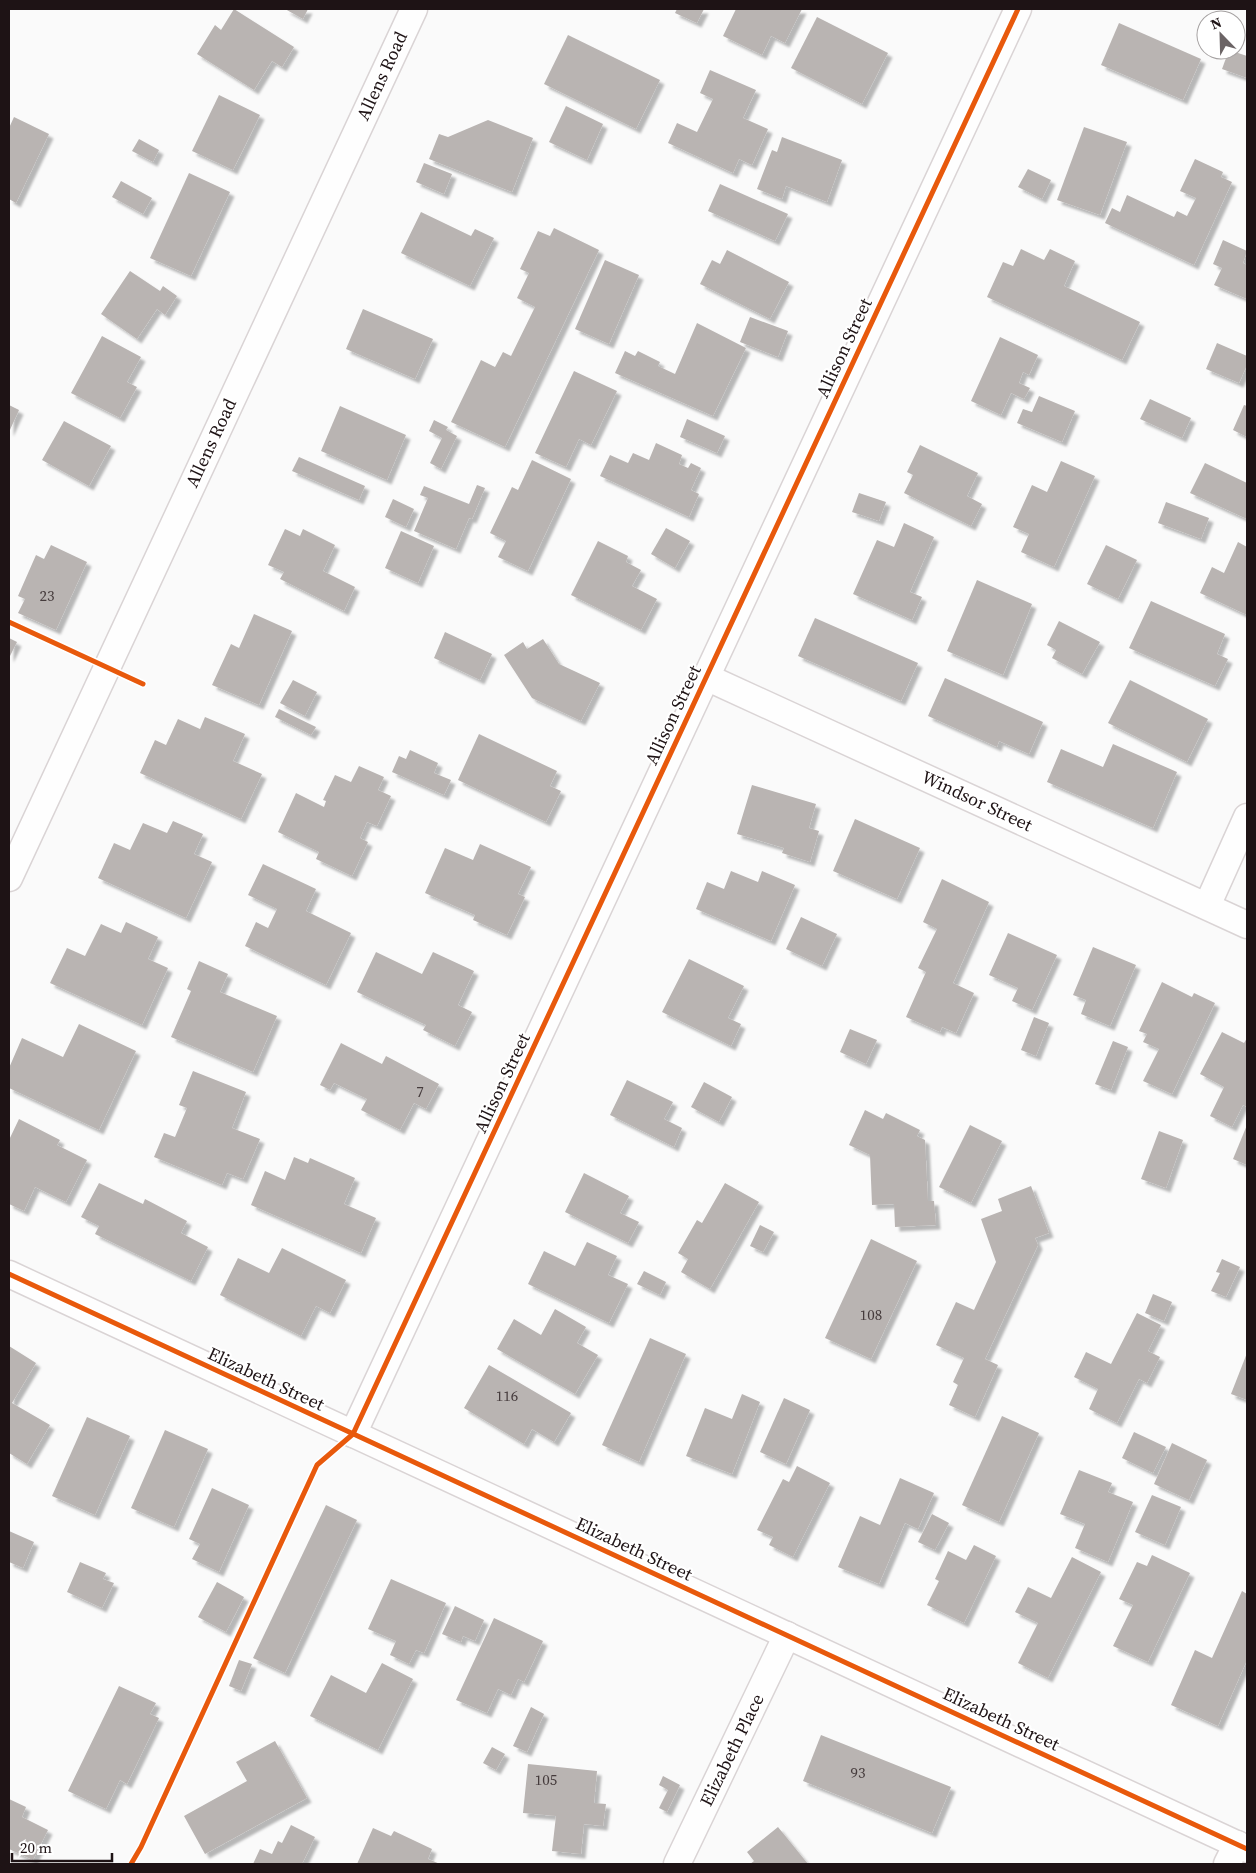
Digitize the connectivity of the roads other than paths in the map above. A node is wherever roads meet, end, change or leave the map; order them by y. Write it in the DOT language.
graph roads {
  1 [pos="414,9"];
  2 [pos="1018,9"];
  3 [pos="706,677"];
  4 [pos="1247,817"];
  5 [pos="9,878"];
  6 [pos="1207,906"];
  7 [pos="1247,925"];
  8 [pos="9,1274"];
  9 [pos="353,1434"];
  10 [pos="787,1635"];
  11 [pos="1237,1852"];
  12 [pos="677,1864"];
  1 -- 5 [label="street, Allens Road"];
  2 -- 3 [label="street, Allison Street"];
  3 -- 6 [label="street, Windsor Street"];
  3 -- 9 [label="street, Allison Street"];
  4 -- 6 [label="street"];
  6 -- 7 [label="street, Windsor Street"];
  8 -- 9 [label="street, Elizabeth Street"];
  9 -- 10 [label="street, Elizabeth Street"];
  10 -- 11 [label="street, Elizabeth Street"];
  10 -- 12 [label="street, Elizabeth Place"];
}
